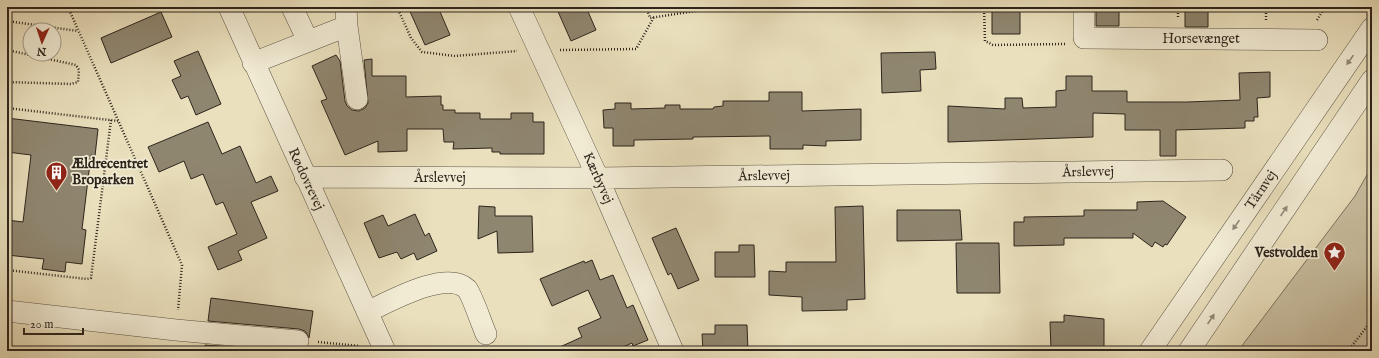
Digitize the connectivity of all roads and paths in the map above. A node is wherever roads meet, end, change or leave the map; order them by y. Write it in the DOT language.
graph roads {
  1 [pos="68,7"];
  2 [pos="229,7"];
  3 [pos="292,7"];
  4 [pos="519,7"];
  5 [pos="646,7"];
  6 [pos="721,7"];
  7 [pos="984,7"];
  8 [pos="1084,7"];
  9 [pos="346,16"];
  10 [pos="7,21"];
  11 [pos="7,25"];
  12 [pos="1372,28"];
  13 [pos="78,31"];
  14 [pos="1084,38"];
  15 [pos="1317,40"];
  16 [pos="308,41"];
  17 [pos="7,50"];
  18 [pos="253,63"];
  19 [pos="1372,80"];
  20 [pos="7,82"];
  21 [pos="357,99"];
  22 [pos="7,108"];
  23 [pos="111,120"];
  24 [pos="118,121"];
  25 [pos="1222,170"];
  26 [pos="305,177"];
  27 [pos="598,178"];
  28 [pos="7,270"];
  29 [pos="7,311"];
  30 [pos="367,312"];
  31 [pos="1372,320"];
  32 [pos="176,330"];
  33 [pos="486,334"];
  34 [pos="298,341"];
  35 [pos="385,349"];
  36 [pos="673,351"];
  37 [pos="1150,351"];
  38 [pos="1189,351"];
  39 [pos="1348,351"];
  1 -- 13 [label="path"];
  2 -- 18 [label="street, Rødovrevej"];
  3 -- 16 [label="street"];
  4 -- 27 [label="street, Kærbyvej"];
  5 -- 6 [label="path"];
  7 -- 14 [label="path"];
  8 -- 14 [label="street"];
  9 -- 16 [label="street"];
  9 -- 21 [label="street"];
  10 -- 11 [label="path"];
  10 -- 13 [label="path"];
  12 -- 37 [label="street, Tårnvej, one-way"];
  13 -- 24 [label="path"];
  14 -- 15 [label="street, Horsevænget"];
  16 -- 18 [label="street"];
  17 -- 20 [label="path"];
  18 -- 26 [label="street, Rødovrevej"];
  38 -- 19 [label="street, one-way"];
  22 -- 23 [label="path"];
  23 -- 24 [label="path"];
  23 -- 28 [label="path"];
  24 -- 32 [label="path"];
  25 -- 27 [label="street, Årslevvej"];
  26 -- 27 [label="street, Årslevvej"];
  26 -- 30 [label="street, Rødovrevej"];
  27 -- 36 [label="street, Kærbyvej"];
  29 -- 32 [label="street"];
  30 -- 33 [label="street"];
  30 -- 35 [label="street, Rødovrevej"];
  31 -- 39 [label="path"];
  32 -- 34 [label="street"];
  34 -- 35 [label="path"];
}
